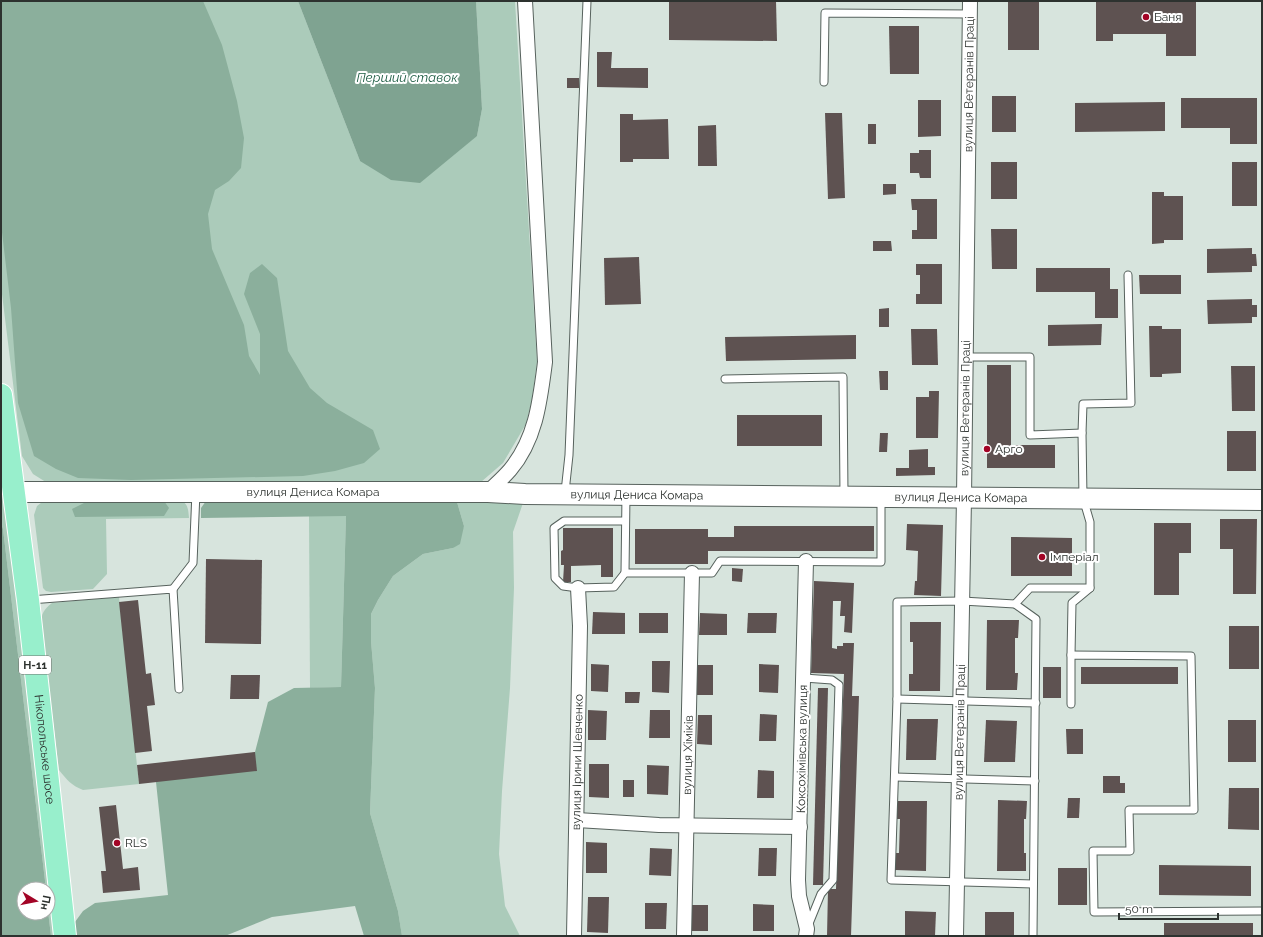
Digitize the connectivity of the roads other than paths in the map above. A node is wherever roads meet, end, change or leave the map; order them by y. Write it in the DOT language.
graph roads {
  1 [pos="524,1"];
  2 [pos="587,1"];
  3 [pos="970,8"];
  4 [pos="824,82"];
  5 [pos="1128,274"];
  6 [pos="966,357"];
  7 [pos="725,380"];
  8 [pos="1,395"];
  9 [pos="1082,434"];
  10 [pos="13,492"];
  11 [pos="196,492"];
  12 [pos="488,492"];
  13 [pos="564,495"];
  14 [pos="626,495"];
  15 [pos="844,496"];
  16 [pos="881,497"];
  17 [pos="964,498"];
  18 [pos="1083,498"];
  19 [pos="1262,500"];
  20 [pos="625,521"];
  21 [pos="806,561"];
  22 [pos="625,573"];
  23 [pos="692,573"];
  24 [pos="578,588"];
  25 [pos="1090,588"];
  26 [pos="173,589"];
  27 [pos="28,600"];
  28 [pos="962,602"];
  29 [pos="1014,604"];
  30 [pos="1071,655"];
  31 [pos="804,678"];
  32 [pos="179,689"];
  33 [pos="897,699"];
  34 [pos="960,701"];
  35 [pos="1036,703"];
  36 [pos="1071,704"];
  37 [pos="894,777"];
  38 [pos="959,779"];
  39 [pos="1035,781"];
  40 [pos="577,820"];
  41 [pos="686,825"];
  42 [pos="800,827"];
  43 [pos="957,882"];
  44 [pos="1033,884"];
  45 [pos="1262,912"];
  46 [pos="807,932"];
  47 [pos="66,936"];
  48 [pos="574,936"];
  49 [pos="684,936"];
  50 [pos="956,936"];
  51 [pos="1033,936"];
  1 -- 12 [label="street"];
  2 -- 13 [label="lane"];
  3 -- 4 [label="lane"];
  3 -- 6 [label="street, вулиця Ветеранів Праці"];
  5 -- 9 [label="lane"];
  6 -- 9 [label="lane"];
  6 -- 17 [label="street, вулиця Ветеранів Праці"];
  7 -- 15 [label="lane"];
  8 -- 10 [label="main road, Нікопольське шосе / Н-11"];
  9 -- 18 [label="lane"];
  10 -- 11 [label="street, вулиця Дениса Комара"];
  10 -- 27 [label="main road, Нікопольське шосе / Н-11"];
  11 -- 12 [label="street, вулиця Дениса Комара"];
  11 -- 26 [label="lane"];
  12 -- 13 [label="street, вулиця Дениса Комара"];
  13 -- 14 [label="street, вулиця Дениса Комара"];
  14 -- 15 [label="street, вулиця Дениса Комара"];
  14 -- 20 [label="lane"];
  15 -- 16 [label="street, вулиця Дениса Комара"];
  16 -- 17 [label="street, вулиця Дениса Комара"];
  16 -- 21 [label="lane"];
  17 -- 18 [label="street, вулиця Дениса Комара"];
  17 -- 28 [label="street, вулиця Ветеранів Праці"];
  18 -- 19 [label="street, вулиця Дениса Комара"];
  18 -- 25 [label="lane"];
  20 -- 22 [label="lane"];
  20 -- 24 [label="lane"];
  21 -- 23 [label="lane"];
  21 -- 31 [label="street, Коксохімівська вулиця"];
  22 -- 23 [label="lane"];
  22 -- 24 [label="lane"];
  23 -- 41 [label="street, вулиця Хіміків"];
  24 -- 40 [label="street, вулиця Ірини Шевченко"];
  25 -- 29 [label="lane"];
  25 -- 30 [label="lane"];
  26 -- 27 [label="lane"];
  26 -- 32 [label="lane"];
  27 -- 47 [label="main road, Нікопольське шосе / Н-11"];
  28 -- 29 [label="lane"];
  28 -- 33 [label="lane"];
  28 -- 34 [label="street, вулиця Ветеранів Праці"];
  29 -- 35 [label="lane"];
  30 -- 36 [label="lane"];
  30 -- 45 [label="lane"];
  31 -- 42 [label="street, Коксохімівська вулиця"];
  31 -- 46 [label="lane"];
  33 -- 34 [label="lane"];
  33 -- 37 [label="lane"];
  34 -- 35 [label="lane"];
  34 -- 38 [label="street, вулиця Ветеранів Праці"];
  35 -- 39 [label="lane"];
  37 -- 38 [label="lane"];
  37 -- 43 [label="lane"];
  38 -- 39 [label="lane"];
  38 -- 43 [label="street, вулиця Ветеранів Праці"];
  39 -- 44 [label="lane"];
  40 -- 41 [label="street"];
  40 -- 48 [label="street, вулиця Ірини Шевченко"];
  41 -- 42 [label="street"];
  41 -- 49 [label="street, вулиця Хіміків"];
  42 -- 46 [label="street, Коксохімівська вулиця"];
  43 -- 44 [label="lane"];
  43 -- 50 [label="street, вулиця Ветеранів Праці"];
  44 -- 51 [label="lane"];
}
